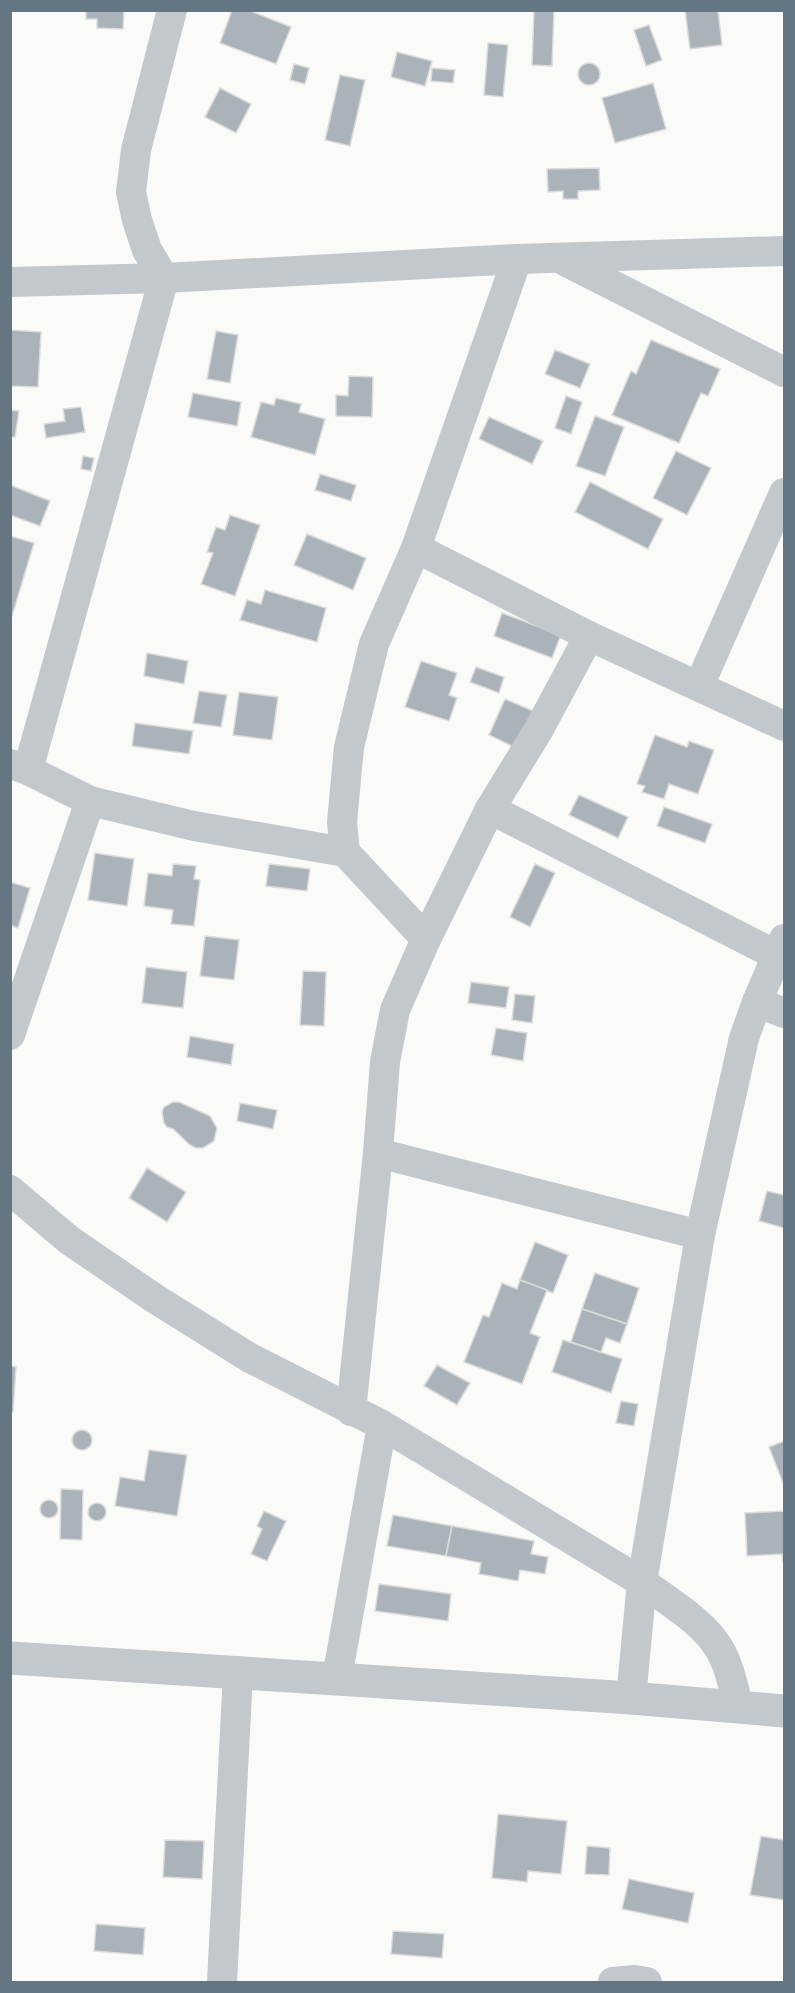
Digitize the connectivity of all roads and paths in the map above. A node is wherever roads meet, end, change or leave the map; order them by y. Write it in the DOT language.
graph roads {
  1 [pos="172,10"];
  2 [pos="784,251"];
  3 [pos="518,259"];
  4 [pos="563,259"];
  5 [pos="164,278"];
  6 [pos="10,282"];
  7 [pos="784,372"];
  8 [pos="784,493"];
  9 [pos="416,548"];
  10 [pos="589,636"];
  11 [pos="699,686"];
  12 [pos="784,726"];
  13 [pos="19,767"];
  14 [pos="90,801"];
  15 [pos="490,809"];
  16 [pos="345,852"];
  17 [pos="426,939"];
  18 [pos="781,948"];
  19 [pos="757,1002"];
  20 [pos="784,1013"];
  21 [pos="10,1035"];
  22 [pos="378,1153"];
  23 [pos="10,1190"];
  24 [pos="700,1235"];
  25 [pos="351,1411"];
  26 [pos="382,1425"];
  27 [pos="642,1582"];
  28 [pos="10,1658"];
  29 [pos="238,1674"];
  30 [pos="337,1678"];
  31 [pos="631,1698"];
  32 [pos="738,1706"];
  33 [pos="784,1711"];
  34 [pos="222,1983"];
  35 [pos="613,1983"];
  36 [pos="647,1983"];
  1 -- 5 [label="street"];
  2 -- 4 [label="street"];
  3 -- 4 [label="street"];
  3 -- 5 [label="street"];
  3 -- 9 [label="street"];
  4 -- 7 [label="street"];
  5 -- 6 [label="street"];
  5 -- 13 [label="street"];
  8 -- 11 [label="street"];
  9 -- 10 [label="street"];
  9 -- 16 [label="street"];
  10 -- 11 [label="street"];
  10 -- 15 [label="street"];
  11 -- 12 [label="street"];
  13 -- 14 [label="street"];
  14 -- 16 [label="street"];
  14 -- 21 [label="street"];
  15 -- 17 [label="street"];
  15 -- 18 [label="street"];
  16 -- 17 [label="street"];
  17 -- 22 [label="street"];
  18 -- 19 [label="street"];
  19 -- 20 [label="street"];
  19 -- 24 [label="street"];
  22 -- 24 [label="street"];
  22 -- 25 [label="street"];
  23 -- 25 [label="street"];
  24 -- 27 [label="street"];
  25 -- 26 [label="street"];
  26 -- 27 [label="street"];
  26 -- 30 [label="street"];
  27 -- 31 [label="street"];
  27 -- 32 [label="street"];
  28 -- 29 [label="street"];
  29 -- 30 [label="street"];
  29 -- 34 [label="street"];
  30 -- 31 [label="street"];
  31 -- 32 [label="street"];
  32 -- 33 [label="street"];
  35 -- 36 [label="street"];
}
